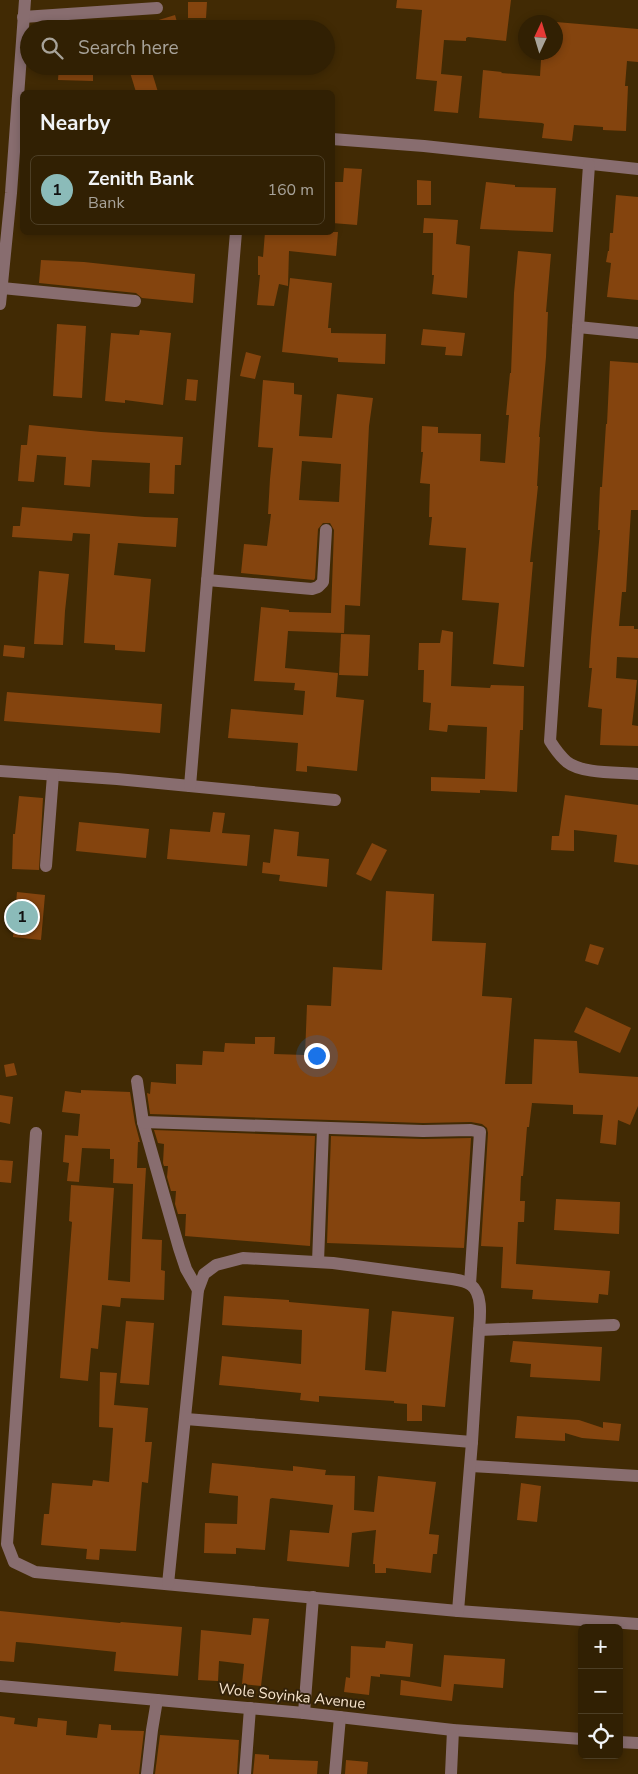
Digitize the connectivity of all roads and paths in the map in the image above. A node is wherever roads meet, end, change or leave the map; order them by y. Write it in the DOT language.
graph roads {
  1 [pos="25,0"];
  2 [pos="157,8"];
  3 [pos="23,17"];
  4 [pos="23,20"];
  5 [pos="21,75"];
  6 [pos="19,111"];
  7 [pos="335,139"];
  8 [pos="589,165"];
  9 [pos="638,169"];
  10 [pos="5,193"];
  11 [pos="3,233"];
  12 [pos="236,235"];
  13 [pos="2,288"];
  14 [pos="135,301"];
  15 [pos="0,304"];
  16 [pos="578,327"];
  17 [pos="638,332"];
  18 [pos="326,530"];
  19 [pos="207,580"];
  20 [pos="0,772"];
  21 [pos="638,774"];
  22 [pos="53,776"];
  23 [pos="190,786"];
  24 [pos="335,800"];
  25 [pos="46,866"];
  26 [pos="137,1081"];
  27 [pos="143,1122"];
  28 [pos="323,1128"];
  29 [pos="36,1133"];
  30 [pos="318,1262"];
  31 [pos="470,1284"];
  32 [pos="198,1290"];
  33 [pos="614,1324"];
  34 [pos="479,1330"];
  35 [pos="186,1419"];
  36 [pos="472,1442"];
  37 [pos="471,1466"];
  38 [pos="638,1476"];
  39 [pos="168,1584"];
  40 [pos="314,1598"];
  41 [pos="458,1611"];
  42 [pos="638,1624"];
  43 [pos="0,1686"];
  44 [pos="157,1700"];
  45 [pos="250,1708"];
  46 [pos="304,1713"];
  47 [pos="340,1717"];
  48 [pos="453,1730"];
  49 [pos="578,1739"];
  50 [pos="623,1742"];
  51 [pos="638,1743"];
  52 [pos="147,1774"];
  53 [pos="244,1774"];
  54 [pos="336,1774"];
  55 [pos="451,1774"];
  1 -- 3 [label="street"];
  2 -- 3 [label="street"];
  3 -- 4 [label="street"];
  5 -- 6 [label="street"];
  6 -- 10 [label="street"];
  7 -- 8 [label="street"];
  8 -- 9 [label="street"];
  8 -- 16 [label="street"];
  10 -- 11 [label="street"];
  11 -- 13 [label="street"];
  12 -- 19 [label="street"];
  13 -- 14 [label="street"];
  13 -- 15 [label="street"];
  16 -- 17 [label="street"];
  16 -- 21 [label="street"];
  18 -- 19 [label="street"];
  19 -- 23 [label="street"];
  20 -- 22 [label="street"];
  22 -- 23 [label="street"];
  22 -- 25 [label="street"];
  23 -- 24 [label="street"];
  26 -- 27 [label="street"];
  27 -- 28 [label="street"];
  27 -- 32 [label="street"];
  28 -- 30 [label="street"];
  28 -- 31 [label="street"];
  29 -- 39 [label="street"];
  30 -- 31 [label="street"];
  30 -- 32 [label="street"];
  31 -- 34 [label="street"];
  32 -- 35 [label="street"];
  33 -- 34 [label="street"];
  34 -- 36 [label="street"];
  35 -- 36 [label="street"];
  35 -- 39 [label="street"];
  36 -- 37 [label="street"];
  37 -- 38 [label="street"];
  37 -- 41 [label="street"];
  39 -- 40 [label="street"];
  40 -- 41 [label="street"];
  40 -- 46 [label="street"];
  41 -- 42 [label="street"];
  43 -- 44 [label="street, Wole Soyinka Avenue"];
  44 -- 45 [label="street, Wole Soyinka Avenue"];
  44 -- 52 [label="street"];
  45 -- 46 [label="street, Wole Soyinka Avenue"];
  45 -- 53 [label="street"];
  46 -- 47 [label="street, Wole Soyinka Avenue"];
  47 -- 48 [label="street, Wole Soyinka Avenue"];
  47 -- 54 [label="street"];
  48 -- 49 [label="street, Wole Soyinka Avenue"];
  48 -- 55 [label="street"];
  50 -- 51 [label="street"];
}
